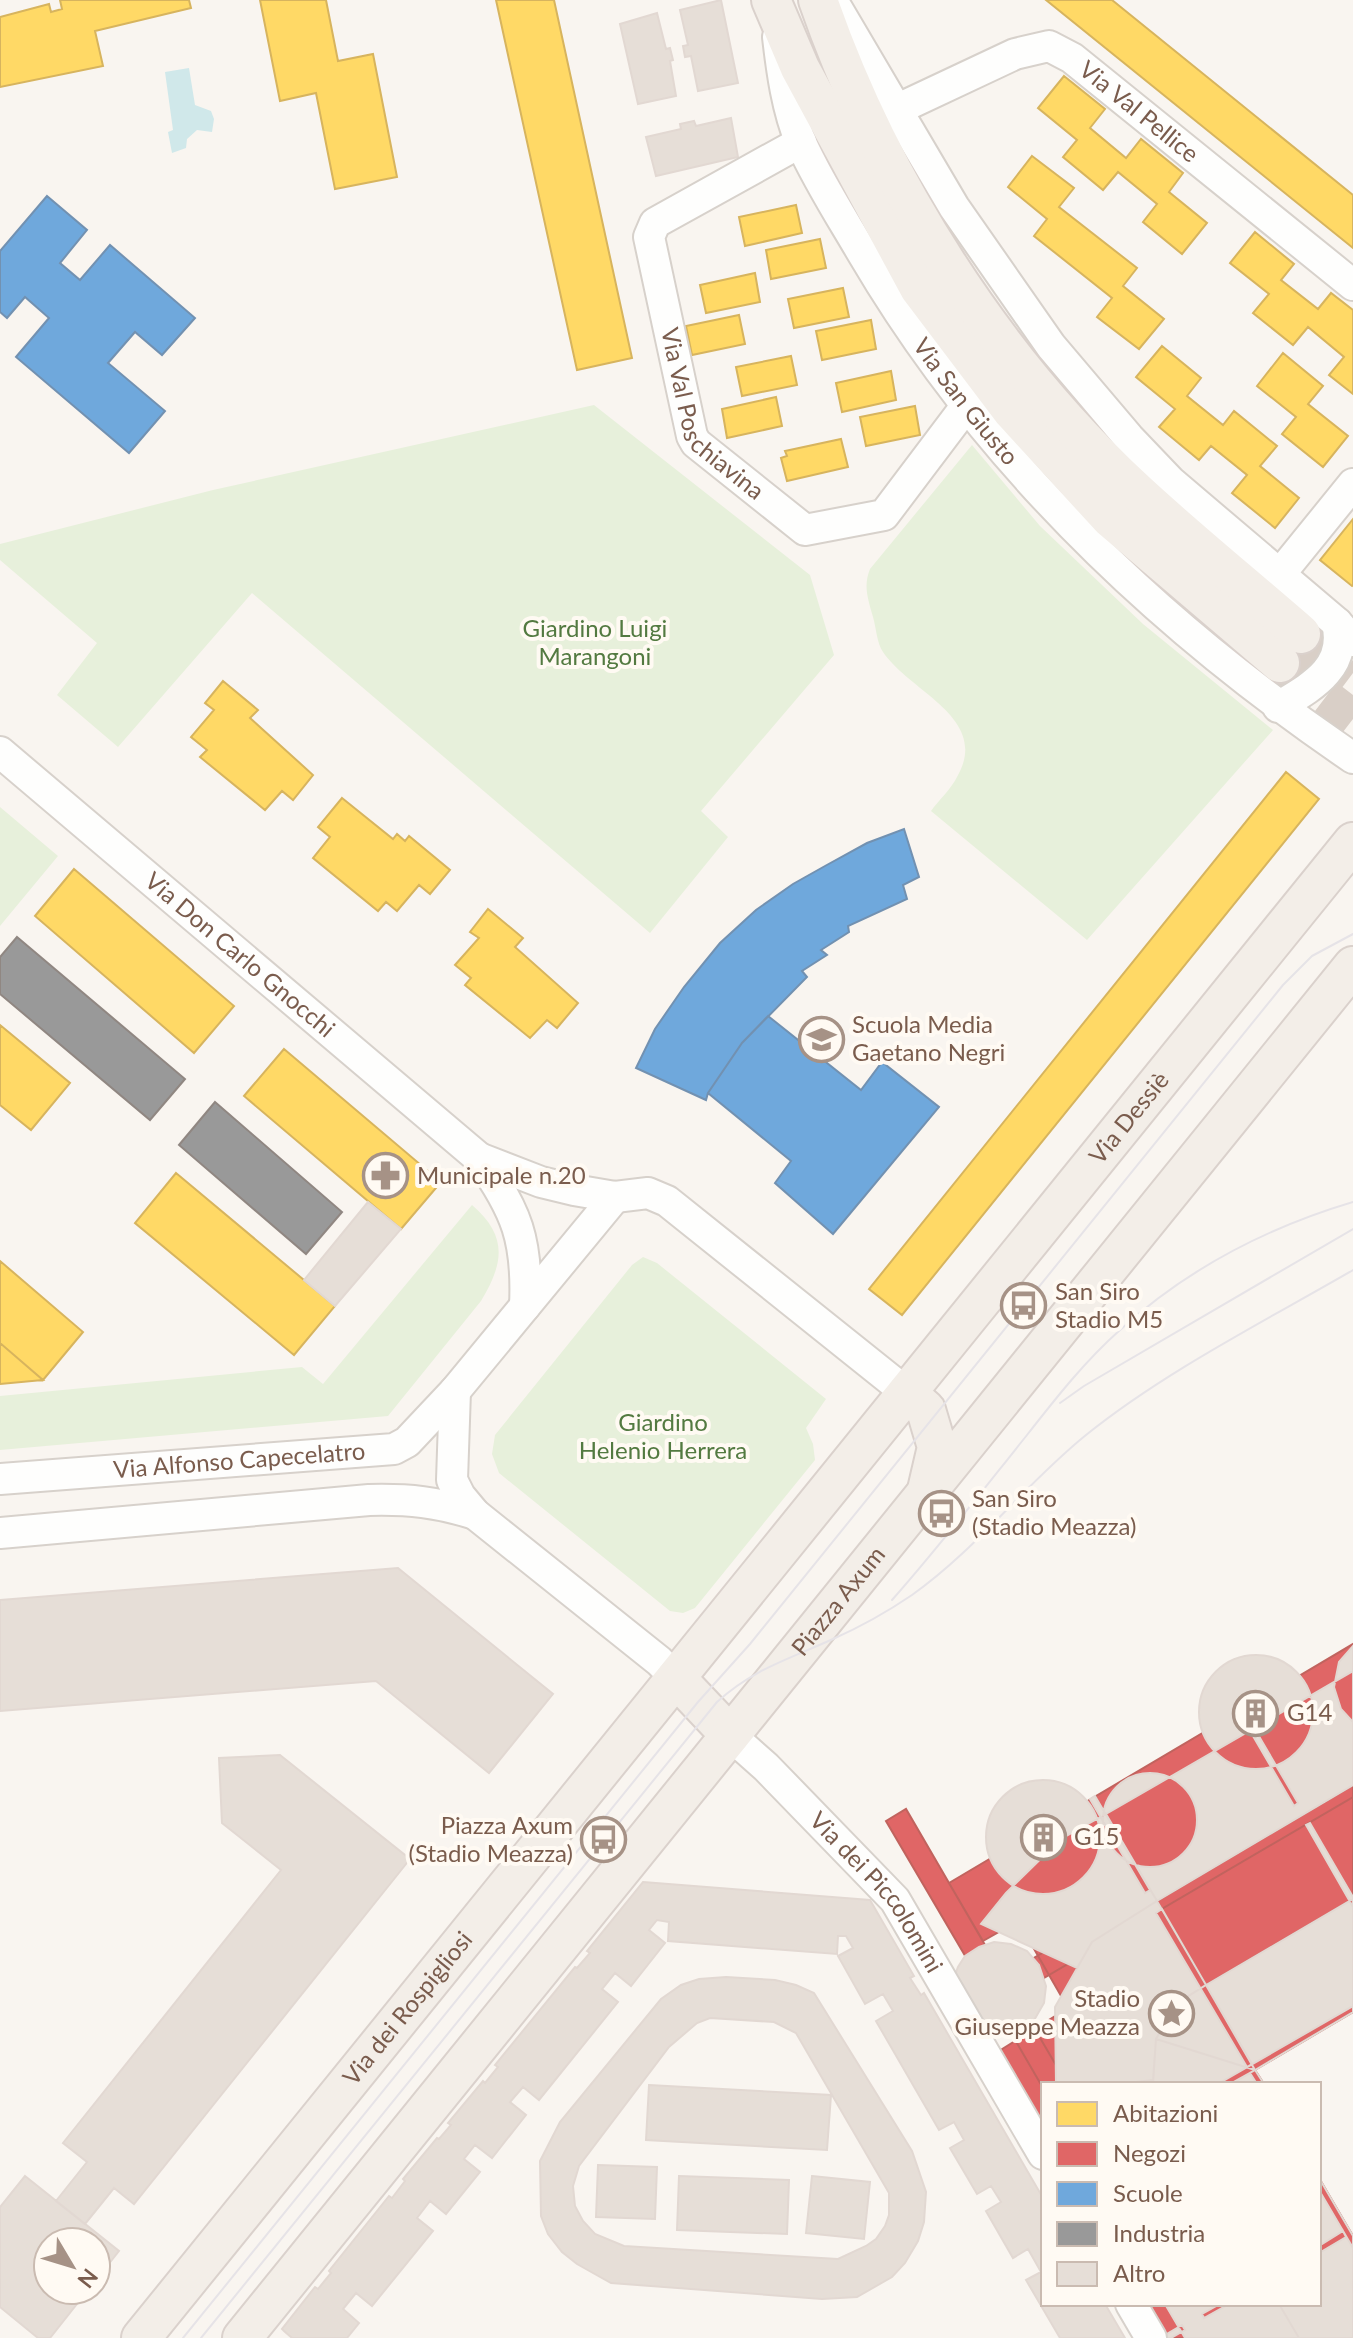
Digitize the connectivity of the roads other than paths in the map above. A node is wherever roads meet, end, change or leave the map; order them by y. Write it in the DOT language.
graph roads {
  1 [pos="818,0"];
  2 [pos="832,0"];
  3 [pos="773,7"];
  4 [pos="898,109"];
  5 [pos="801,142"];
  6 [pos="1353,285"];
  7 [pos="967,405"];
  8 [pos="1353,484"];
  9 [pos="1280,574"];
  10 [pos="1345,632"];
  11 [pos="1278,707"];
  12 [pos="0,752"];
  13 [pos="1353,758"];
  14 [pos="1353,842"];
  15 [pos="1353,966"];
  16 [pos="479,1158"];
  17 [pos="615,1197"];
  18 [pos="525,1306"];
  19 [pos="455,1391"];
  20 [pos="907,1393"];
  21 [pos="0,1479"];
  22 [pos="926,1493"];
  23 [pos="475,1514"];
  24 [pos="0,1533"];
  25 [pos="676,1678"];
  26 [pos="730,1735"];
  27 [pos="1041,2151"];
  28 [pos="1132,2306"];
  29 [pos="141,2338"];
  30 [pos="242,2338"];
  31 [pos="1151,2338"];
  1 -- 3 [label="main road, Via San Giusto"];
  2 -- 4 [label="street"];
  3 -- 5 [label="street, Via San Giusto"];
  4 -- 6 [label="street, Via Val Pellice"];
  4 -- 9 [label="street"];
  5 -- 7 [label="street, Via San Giusto"];
  5 -- 7 [label="street, Via Val Poschiavina"];
  7 -- 11 [label="street, Via San Giusto"];
  8 -- 9 [label="street"];
  9 -- 10 [label="street"];
  10 -- 11 [label="street"];
  11 -- 13 [label="street, Via San Giusto"];
  12 -- 16 [label="street, Via Don Carlo Gnocchi"];
  14 -- 20 [label="main road, Via Dessiè"];
  15 -- 22 [label="main road"];
  16 -- 17 [label="street, Piazza Axum"];
  16 -- 18 [label="street"];
  17 -- 18 [label="street"];
  17 -- 20 [label="street, Piazza Axum"];
  18 -- 19 [label="street"];
  19 -- 21 [label="street, Via Alfonso Capecelatro"];
  19 -- 23 [label="street"];
  20 -- 22 [label="main road, Piazza Axum"];
  20 -- 25 [label="main road"];
  22 -- 26 [label="main road, Piazza Axum"];
  23 -- 24 [label="street, Via Alfonso Capecelatro"];
  23 -- 25 [label="street"];
  25 -- 26 [label="main road"];
  25 -- 29 [label="main road, Via dei Rospigliosi"];
  26 -- 27 [label="street, Via dei Piccolomini"];
  26 -- 30 [label="main road"];
  28 -- 31 [label="street"];
}
